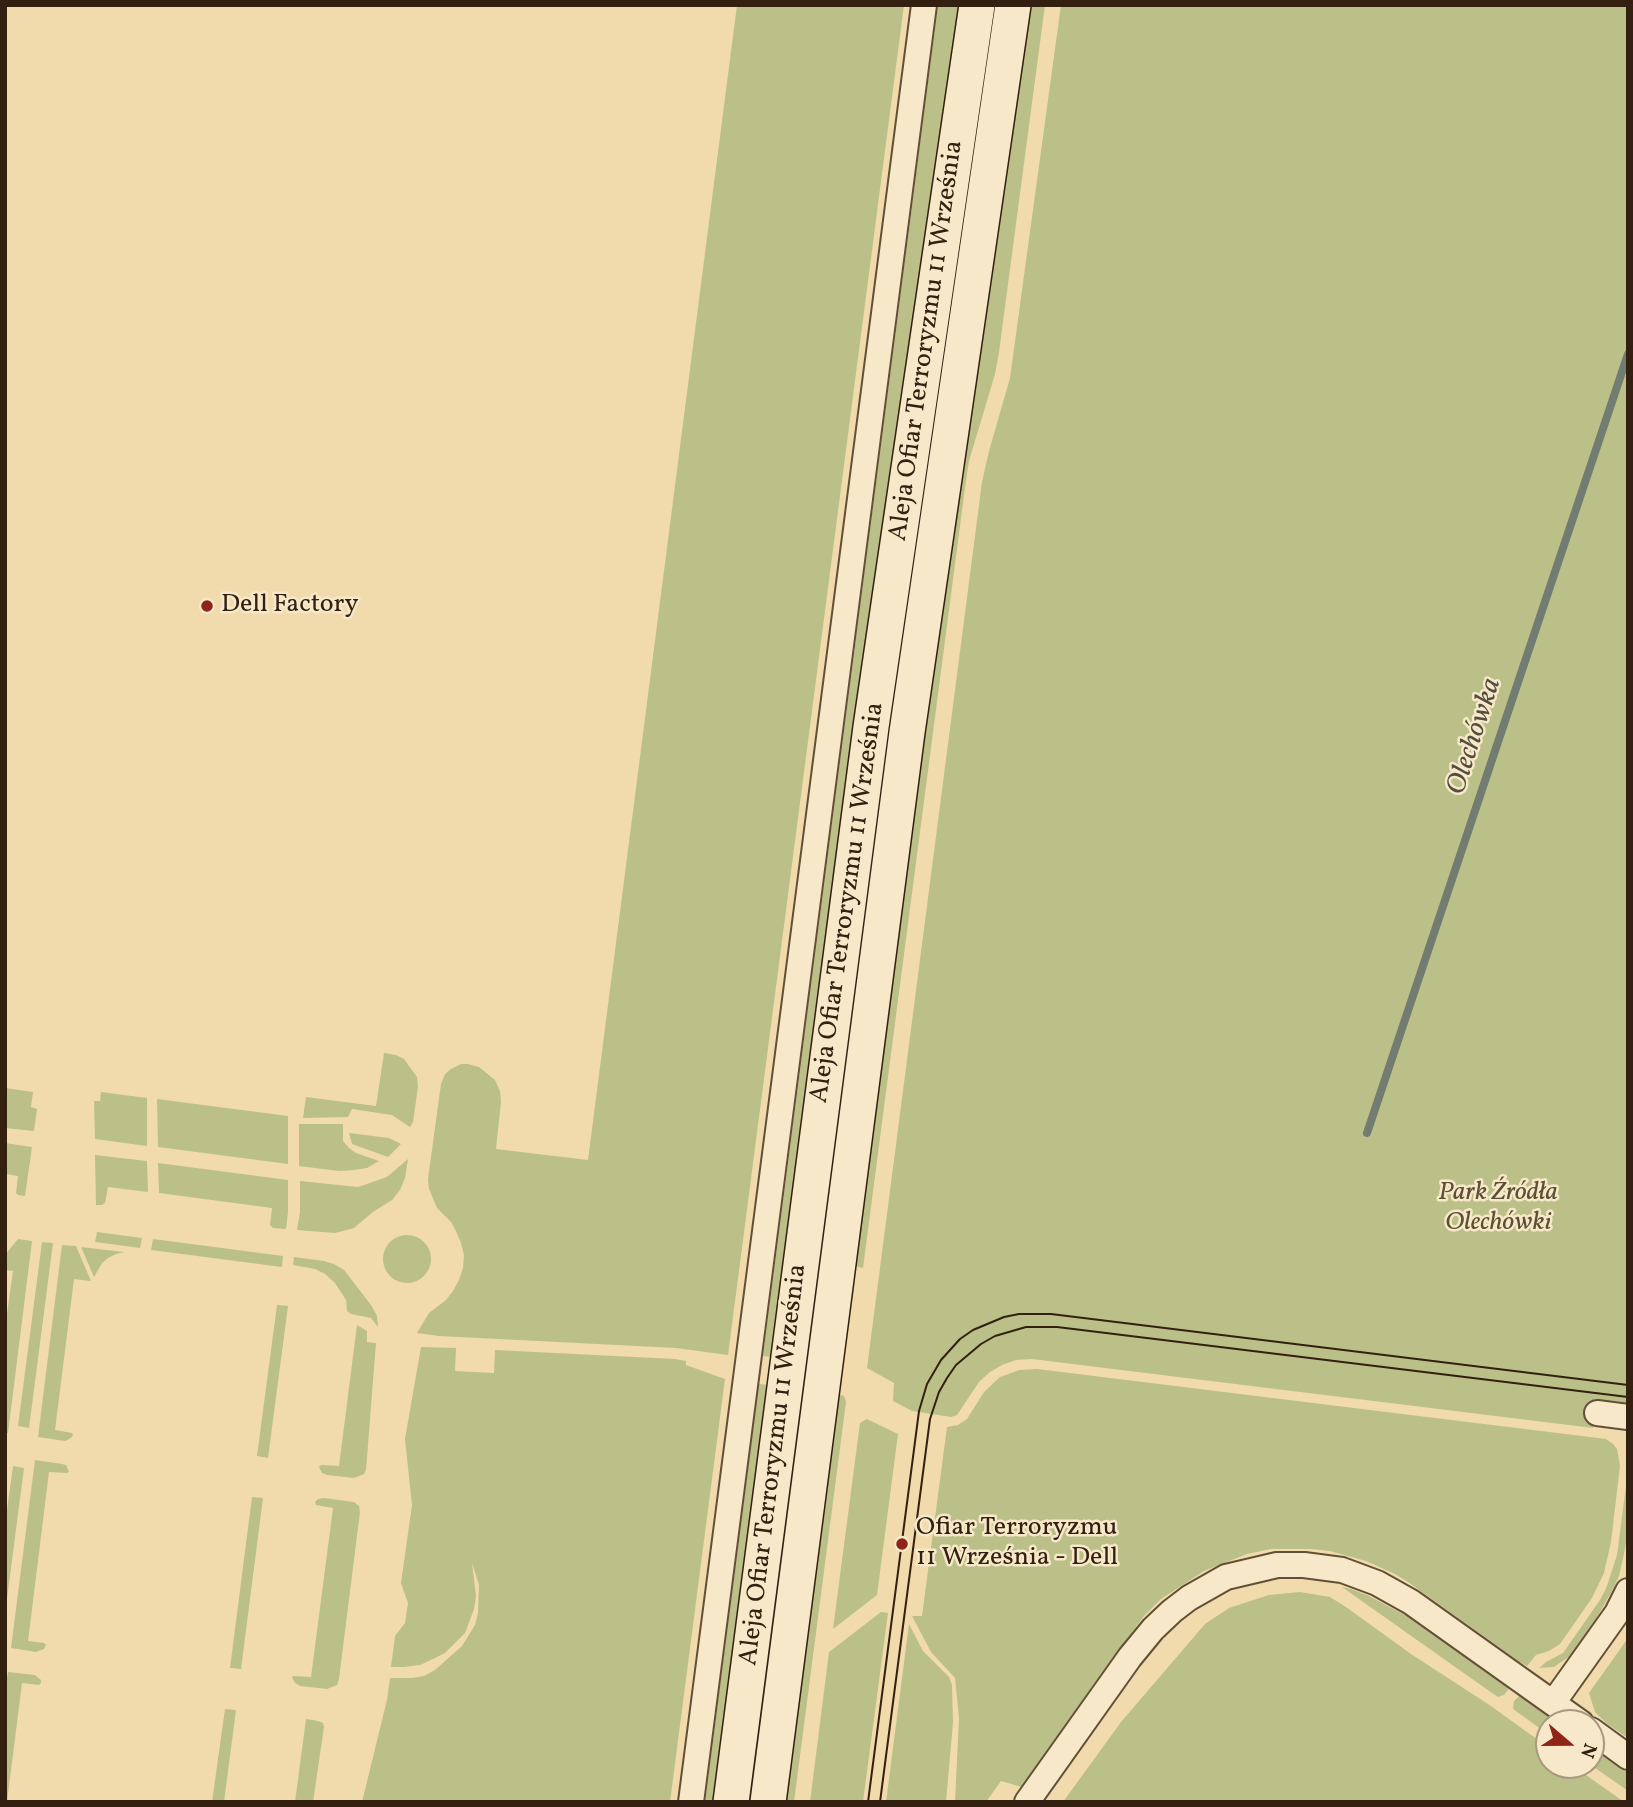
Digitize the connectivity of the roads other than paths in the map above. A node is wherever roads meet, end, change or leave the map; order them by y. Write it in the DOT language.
graph roads {
  1 [pos="924,5"];
  2 [pos="977,5"];
  3 [pos="1013,5"];
  4 [pos="1597,1413"];
  5 [pos="1628,1417"];
  6 [pos="1628,1591"];
  7 [pos="1553,1703"];
  8 [pos="1561,1709"];
  9 [pos="1605,1740"];
  10 [pos="1628,1757"];
  11 [pos="691,1802"];
  12 [pos="731,1802"];
  13 [pos="768,1802"];
  14 [pos="1027,1802"];
  1 -- 11 [label="street"];
  2 -- 12 [label="street, Aleja Ofiar Terroryzmu 11 Września"];
  3 -- 13 [label="street, Aleja Ofiar Terroryzmu 11 Września"];
  4 -- 5 [label="street"];
  6 -- 7 [label="street"];
  7 -- 8 [label="street"];
  7 -- 14 [label="street"];
  9 -- 10 [label="street"];
}
